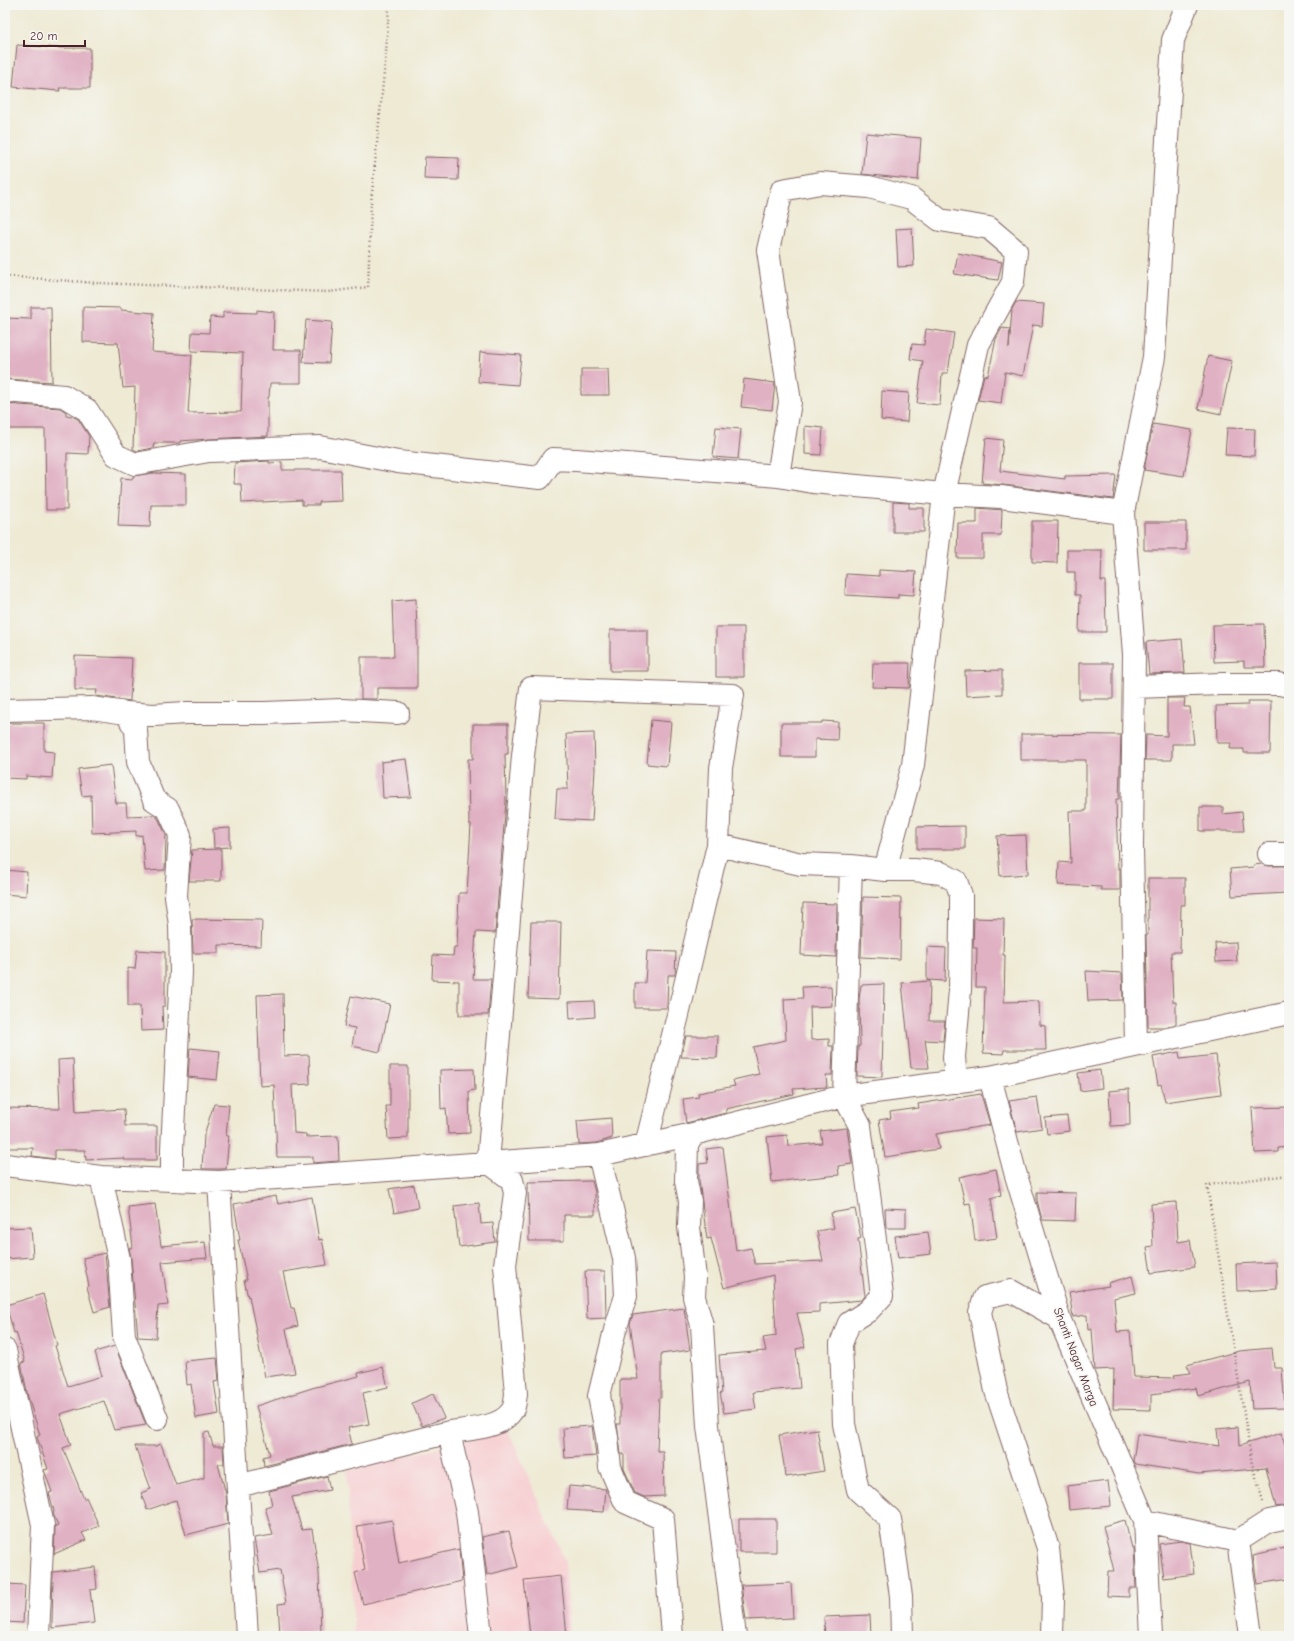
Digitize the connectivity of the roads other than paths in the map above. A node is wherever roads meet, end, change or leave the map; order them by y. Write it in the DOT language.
graph roads {
  1 [pos="1187,5"];
  2 [pos="5,391"];
  3 [pos="778,476"];
  4 [pos="944,494"];
  5 [pos="1123,513"];
  6 [pos="1289,686"];
  7 [pos="1134,687"];
  8 [pos="5,710"];
  9 [pos="126,713"];
  10 [pos="398,713"];
  11 [pos="718,845"];
  12 [pos="851,866"];
  13 [pos="886,870"];
  14 [pos="1289,1013"];
  15 [pos="1136,1045"];
  16 [pos="990,1077"];
  17 [pos="956,1082"];
  18 [pos="844,1096"];
  19 [pos="693,1134"];
  20 [pos="646,1145"];
  21 [pos="599,1155"];
  22 [pos="488,1162"];
  23 [pos="5,1165"];
  24 [pos="101,1177"];
  25 [pos="172,1180"];
  26 [pos="219,1182"];
  27 [pos="1059,1318"];
  28 [pos="5,1350"];
  29 [pos="157,1419"];
  30 [pos="450,1432"];
  31 [pos="238,1486"];
  32 [pos="1279,1519"];
  33 [pos="1144,1521"];
  34 [pos="1238,1541"];
  35 [pos="38,1636"];
  36 [pos="247,1636"];
  37 [pos="481,1636"];
  38 [pos="672,1636"];
  39 [pos="735,1636"];
  40 [pos="902,1636"];
  41 [pos="1052,1636"];
  42 [pos="1151,1636"];
  43 [pos="1251,1636"];
  1 -- 5 [label="street"];
  2 -- 3 [label="street"];
  3 -- 4 [label="street"];
  3 -- 4 [label="street"];
  4 -- 5 [label="street"];
  4 -- 13 [label="street"];
  5 -- 7 [label="street"];
  6 -- 7 [label="street"];
  7 -- 15 [label="street"];
  8 -- 9 [label="street"];
  9 -- 10 [label="street"];
  9 -- 25 [label="street"];
  11 -- 12 [label="street"];
  11 -- 20 [label="street"];
  11 -- 22 [label="street"];
  12 -- 13 [label="street"];
  12 -- 18 [label="street"];
  13 -- 17 [label="street"];
  14 -- 15 [label="street"];
  15 -- 16 [label="street"];
  16 -- 17 [label="street"];
  16 -- 27 [label="street, Shanti Nagar Marga"];
  17 -- 18 [label="street"];
  18 -- 19 [label="street"];
  18 -- 40 [label="street"];
  19 -- 20 [label="street"];
  19 -- 39 [label="street"];
  20 -- 21 [label="street"];
  21 -- 22 [label="street"];
  21 -- 38 [label="street"];
  22 -- 26 [label="street"];
  22 -- 30 [label="street"];
  23 -- 24 [label="street"];
  24 -- 25 [label="street"];
  24 -- 29 [label="street"];
  25 -- 26 [label="street"];
  26 -- 31 [label="street"];
  27 -- 33 [label="street, Shanti Nagar Marga"];
  27 -- 41 [label="street"];
  28 -- 35 [label="street"];
  30 -- 31 [label="street"];
  30 -- 37 [label="street"];
  31 -- 36 [label="street"];
  32 -- 34 [label="street"];
  33 -- 34 [label="street"];
  33 -- 42 [label="street, Shanti Nagar Marga"];
  34 -- 43 [label="street"];
}
